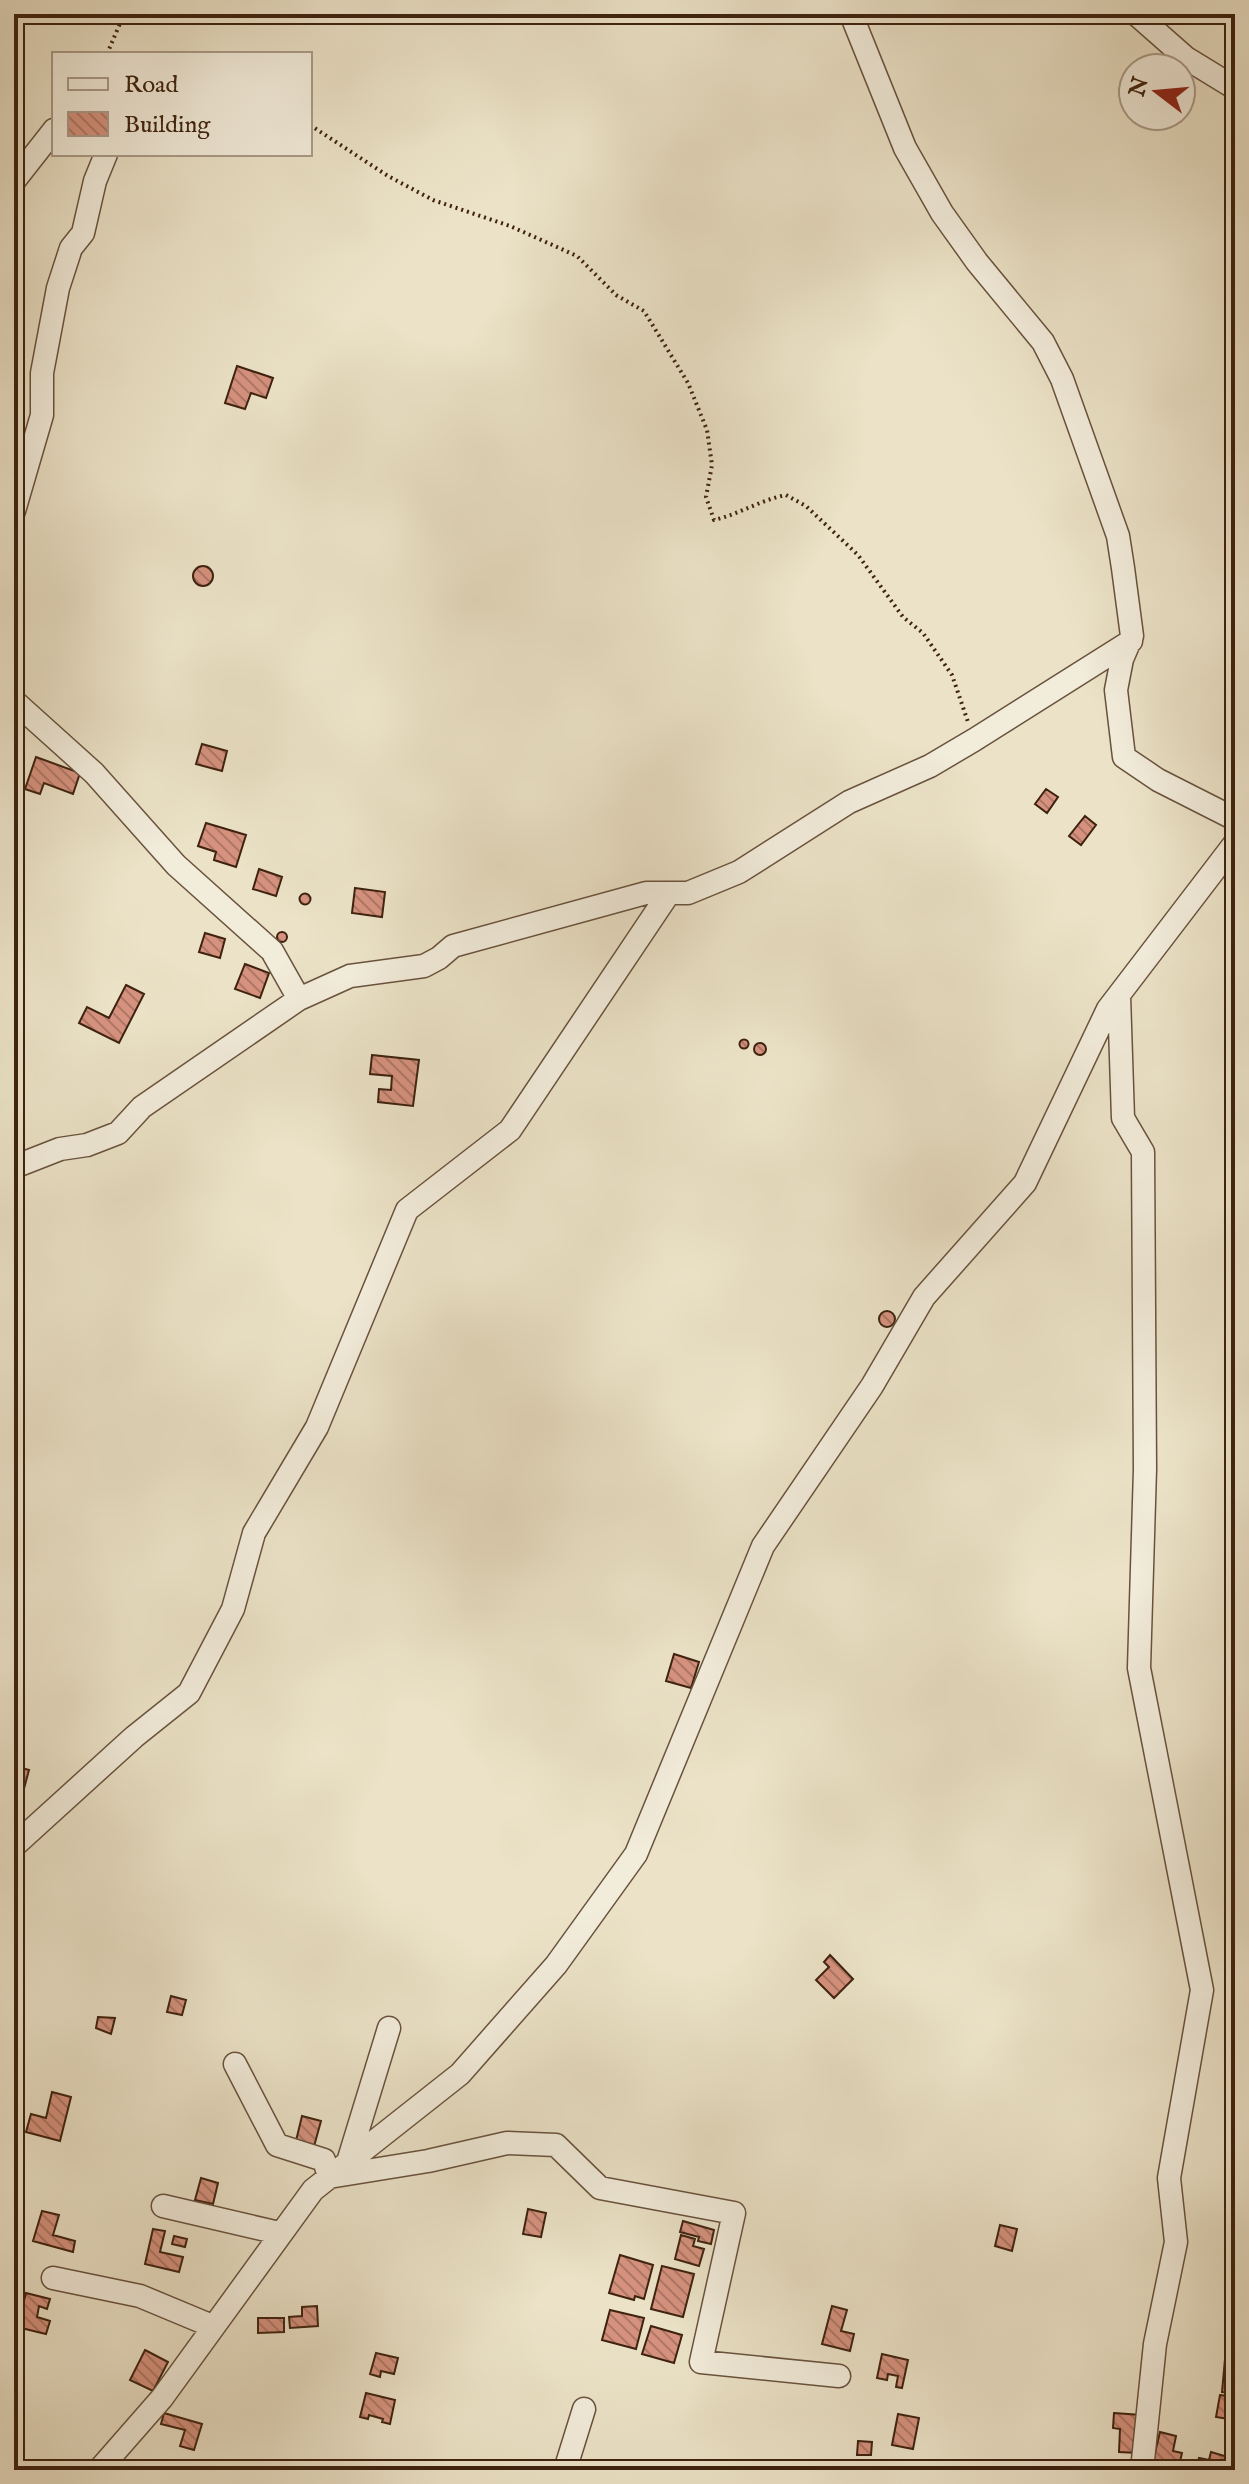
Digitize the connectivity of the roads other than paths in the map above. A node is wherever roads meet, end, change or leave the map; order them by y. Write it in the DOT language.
graph roads {
  1 [pos="851,14"];
  2 [pos="1136,14"];
  3 [pos="1235,88"];
  4 [pos="52,133"];
  5 [pos="105,156"];
  6 [pos="14,181"];
  7 [pos="14,511"];
  8 [pos="1131,641"];
  9 [pos="14,701"];
  10 [pos="1235,819"];
  11 [pos="1235,843"];
  12 [pos="669,893"];
  13 [pos="1119,996"];
  14 [pos="299,999"];
  15 [pos="14,1167"];
  16 [pos="14,1846"];
  17 [pos="389,2028"];
  18 [pos="235,2064"];
  19 [pos="348,2162"];
  20 [pos="329,2177"];
  21 [pos="163,2206"];
  22 [pos="279,2233"];
  23 [pos="53,2278"];
  24 [pos="212,2326"];
  25 [pos="839,2376"];
  26 [pos="584,2409"];
  27 [pos="99,2470"];
  28 [pos="565,2470"];
  29 [pos="1142,2470"];
  1 -- 8 [label="street"];
  2 -- 3 [label="street"];
  4 -- 6 [label="street"];
  5 -- 7 [label="street"];
  8 -- 10 [label="street"];
  8 -- 12 [label="street"];
  9 -- 14 [label="street"];
  11 -- 13 [label="street"];
  12 -- 14 [label="street"];
  12 -- 16 [label="street"];
  13 -- 19 [label="street"];
  13 -- 29 [label="street"];
  14 -- 15 [label="street"];
  17 -- 19 [label="street"];
  18 -- 20 [label="street"];
  19 -- 20 [label="street"];
  20 -- 22 [label="street"];
  20 -- 25 [label="street"];
  21 -- 22 [label="street"];
  22 -- 24 [label="street"];
  23 -- 24 [label="street"];
  24 -- 27 [label="street"];
  26 -- 28 [label="street"];
}
